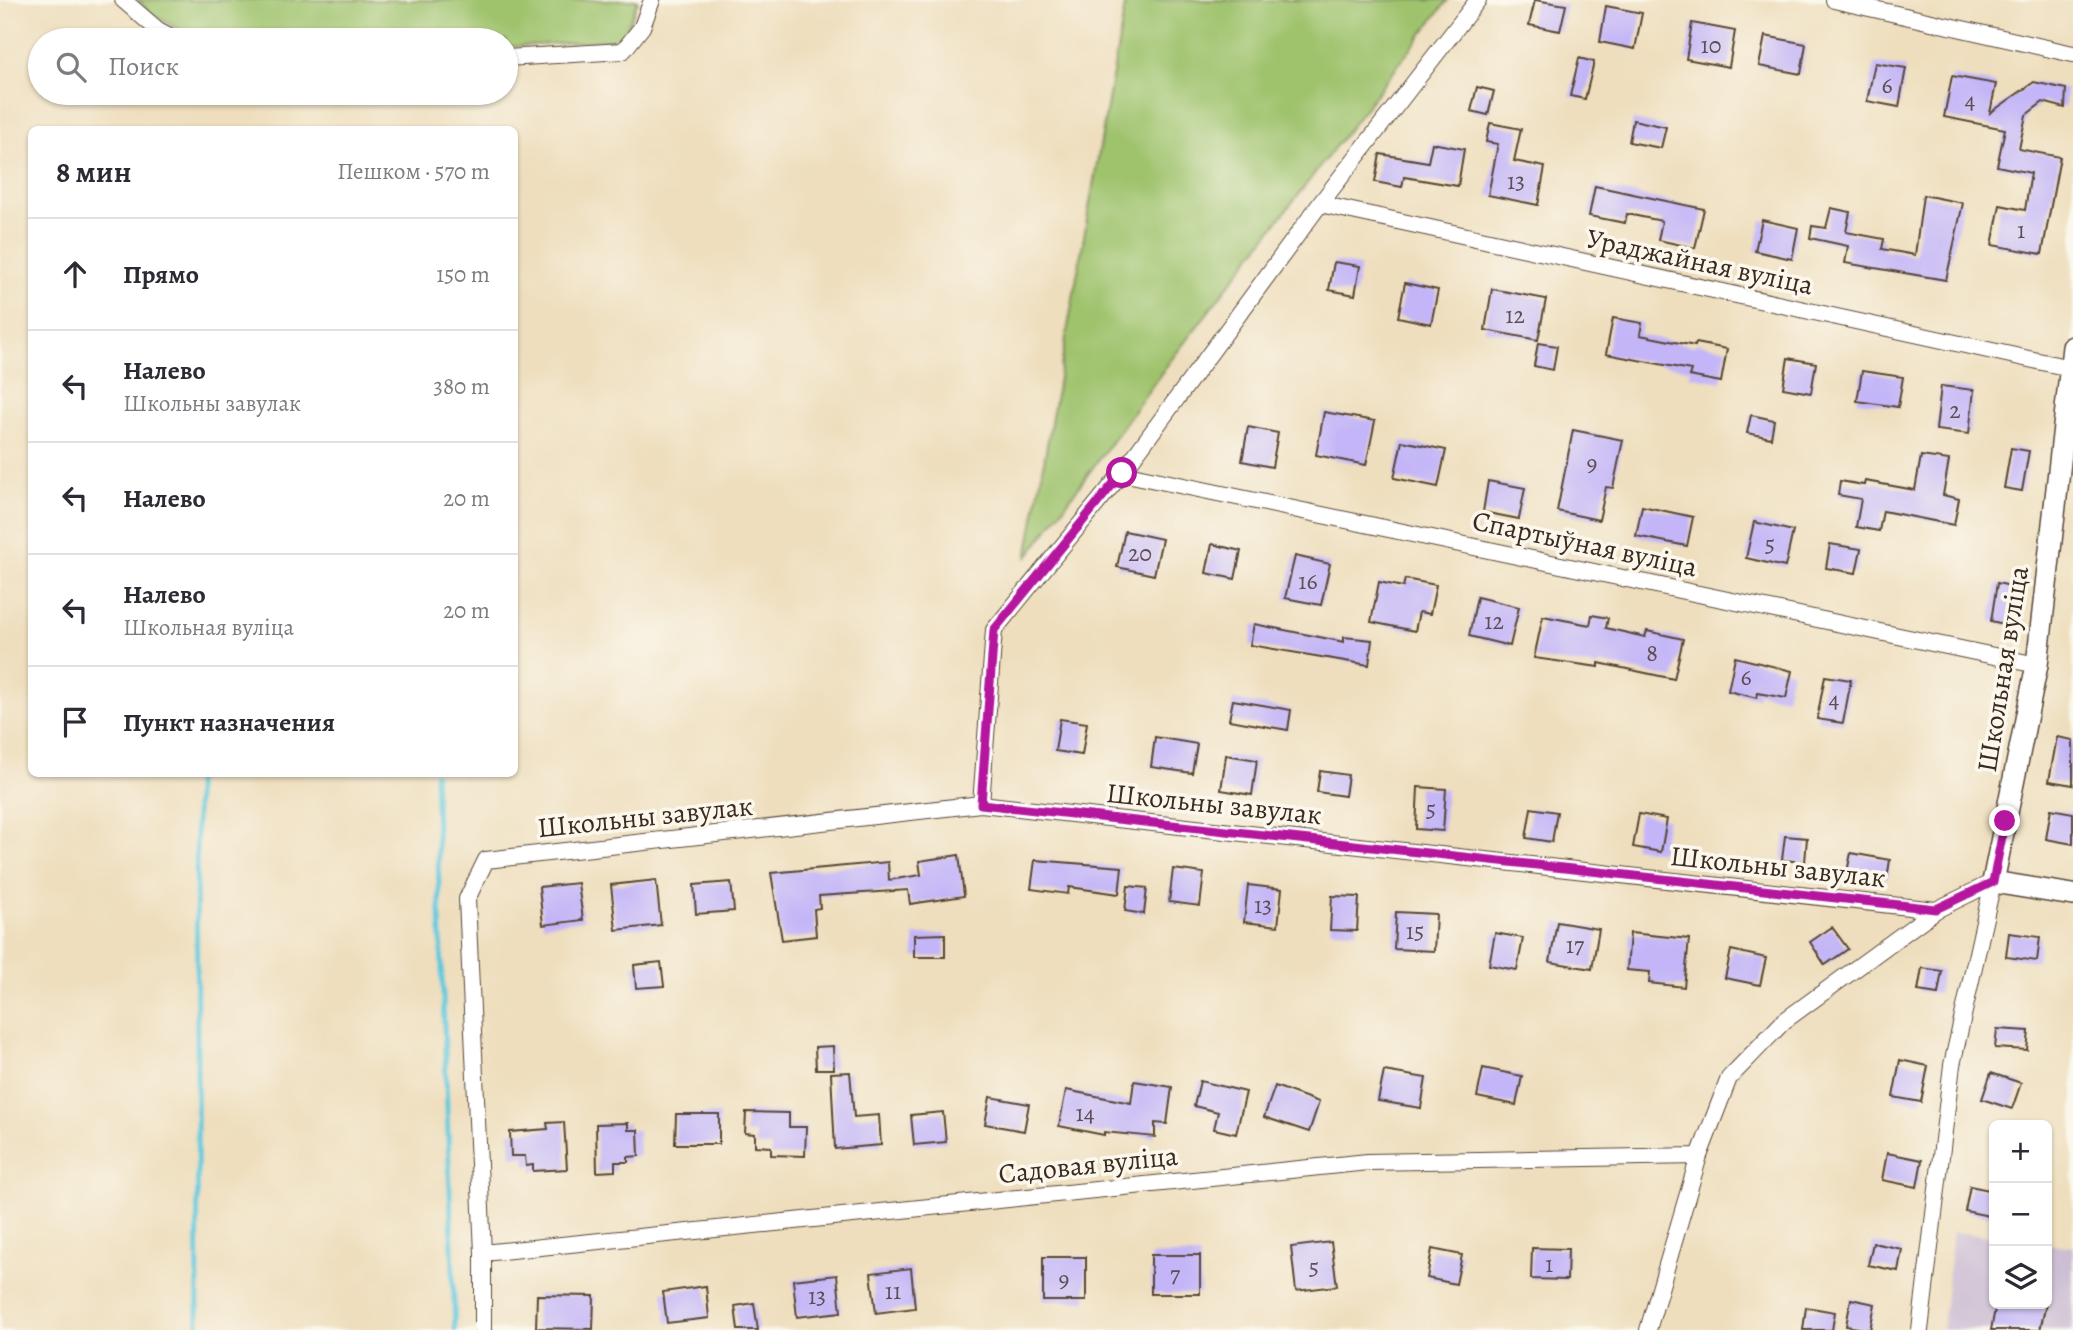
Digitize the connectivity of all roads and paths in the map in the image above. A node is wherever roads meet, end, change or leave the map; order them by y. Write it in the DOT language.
graph roads {
  1 [pos="123,0"];
  2 [pos="652,0"];
  3 [pos="1478,0"];
  4 [pos="1833,0"];
  5 [pos="156,28"];
  6 [pos="2073,54"];
  7 [pos="518,57"];
  8 [pos="1320,204"];
  9 [pos="2073,347"];
  10 [pos="2070,368"];
  11 [pos="1122,473"];
  12 [pos="2036,664"];
  13 [pos="981,804"];
  14 [pos="1993,882"];
  15 [pos="2073,895"];
  16 [pos="1936,909"];
  17 [pos="1699,1156"];
  18 [pos="483,1252"];
  19 [pos="483,1330"];
  20 [pos="1648,1330"];
  21 [pos="1920,1330"];
  1 -- 5 [label="street"];
  2 -- 7 [label="street"];
  3 -- 8 [label="street"];
  4 -- 6 [label="street"];
  8 -- 10 [label="street, Ураджайная вуліца"];
  8 -- 11 [label="street"];
  9 -- 10 [label="street, Школьная вуліца"];
  10 -- 12 [label="street, Школьная вуліца"];
  11 -- 12 [label="street, Спартыўная вуліца"];
  11 -- 13 [label="street"];
  12 -- 14 [label="street, Школьная вуліца"];
  13 -- 16 [label="street, Школьны завулак"];
  13 -- 18 [label="street, Школьны завулак"];
  14 -- 15 [label="street"];
  14 -- 16 [label="street"];
  14 -- 21 [label="street, Школьная вуліца"];
  16 -- 17 [label="street"];
  17 -- 18 [label="street, Садовая вуліца"];
  17 -- 20 [label="street"];
  18 -- 19 [label="street"];
}
